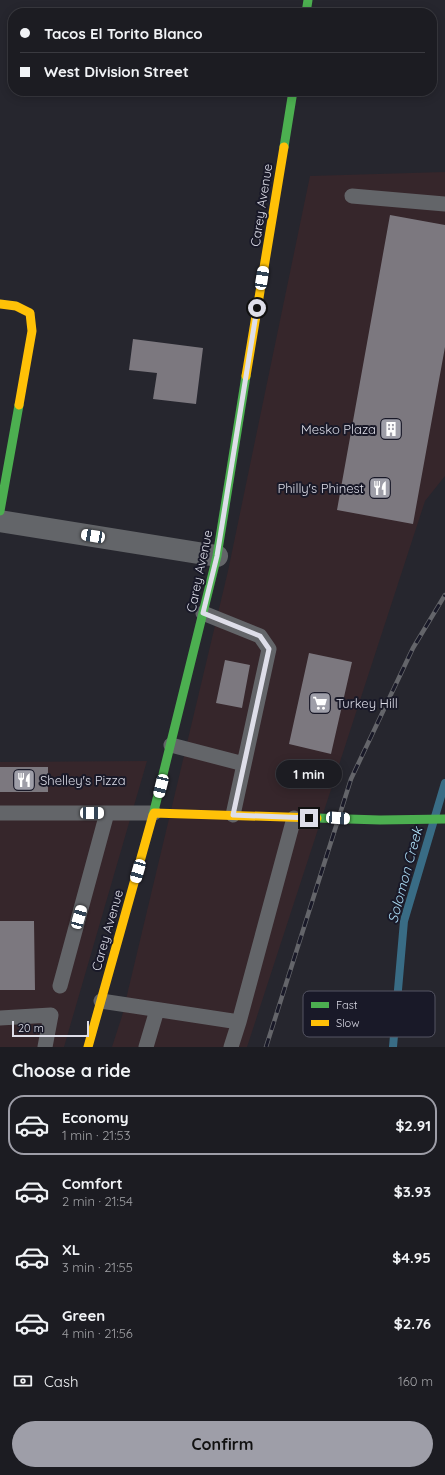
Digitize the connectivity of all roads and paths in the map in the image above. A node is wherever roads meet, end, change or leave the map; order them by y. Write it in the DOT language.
graph roads {
  1 [pos="292,96"];
  2 [pos="352,196"];
  3 [pos="445,204"];
  4 [pos="0,304"];
  5 [pos="0,511"];
  6 [pos="0,521"];
  7 [pos="217,556"];
  8 [pos="203,613"];
  9 [pos="171,745"];
  10 [pos="244,764"];
  11 [pos="0,813"];
  12 [pos="107,813"];
  13 [pos="154,813"];
  14 [pos="233,815"];
  15 [pos="294,818"];
  16 [pos="445,819"];
  17 [pos="60,986"];
  18 [pos="101,1001"];
  19 [pos="157,1010"];
  20 [pos="0,1018"];
  21 [pos="239,1022"];
  22 [pos="45,1047"];
  23 [pos="88,1047"];
  24 [pos="146,1047"];
  25 [pos="231,1047"];
  1 -- 7 [label="main road, Carey Avenue"];
  2 -- 3 [label="lane"];
  4 -- 5 [label="main road"];
  6 -- 7 [label="street"];
  7 -- 8 [label="main road, Carey Avenue"];
  8 -- 9 [label="main road, Carey Avenue"];
  8 -- 10 [label="lane"];
  9 -- 10 [label="lane"];
  9 -- 13 [label="main road, Carey Avenue"];
  10 -- 14 [label="lane"];
  11 -- 12 [label="lane"];
  12 -- 13 [label="lane"];
  12 -- 17 [label="lane"];
  13 -- 14 [label="main road"];
  13 -- 18 [label="main road, Carey Avenue"];
  14 -- 15 [label="main road"];
  15 -- 16 [label="main road"];
  15 -- 21 [label="lane"];
  18 -- 19 [label="lane"];
  18 -- 23 [label="main road, Carey Avenue"];
  19 -- 21 [label="lane"];
  19 -- 24 [label="lane"];
  20 -- 22 [label="lane"];
  21 -- 25 [label="lane"];
}
